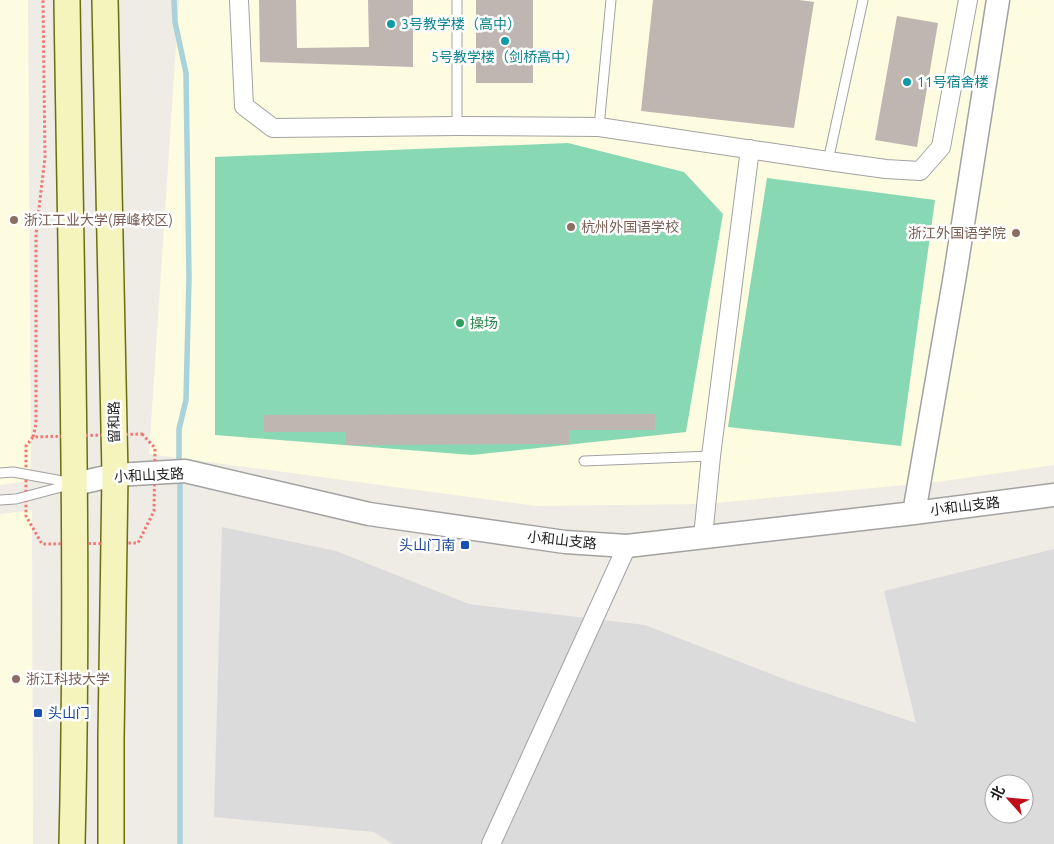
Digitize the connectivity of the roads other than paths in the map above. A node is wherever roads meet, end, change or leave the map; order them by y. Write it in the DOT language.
graph roads {
  1 [pos="66,0"];
  2 [pos="105,0"];
  3 [pos="239,0"];
  4 [pos="457,0"];
  5 [pos="611,0"];
  6 [pos="862,0"];
  7 [pos="968,0"];
  8 [pos="998,0"];
  9 [pos="457,126"];
  10 [pos="599,127"];
  11 [pos="750,149"];
  12 [pos="828,162"];
  13 [pos="711,456"];
  14 [pos="584,461"];
  15 [pos="0,473"];
  16 [pos="115,475"];
  17 [pos="75,484"];
  18 [pos="1054,495"];
  19 [pos="0,500"];
  20 [pos="914,513"];
  21 [pos="703,537"];
  22 [pos="627,546"];
  23 [pos="72,844"];
  24 [pos="111,844"];
  25 [pos="491,844"];
  1 -- 17 [label="main road"];
  2 -- 16 [label="main road, 留和路"];
  3 -- 9 [label="street"];
  4 -- 9 [label="lane"];
  5 -- 10 [label="lane"];
  6 -- 12 [label="lane"];
  7 -- 12 [label="street"];
  8 -- 20 [label="street"];
  9 -- 10 [label="street"];
  10 -- 11 [label="street"];
  11 -- 12 [label="street"];
  11 -- 13 [label="street"];
  13 -- 14 [label="lane"];
  13 -- 21 [label="street"];
  15 -- 17 [label="lane"];
  16 -- 17 [label="street, 小和山支路"];
  16 -- 22 [label="street, 小和山支路"];
  16 -- 24 [label="main road, 留和路"];
  17 -- 19 [label="lane"];
  17 -- 23 [label="main road"];
  18 -- 20 [label="street, 小和山支路"];
  20 -- 21 [label="street, 小和山支路"];
  21 -- 22 [label="street, 小和山支路"];
  22 -- 25 [label="street"];
}
